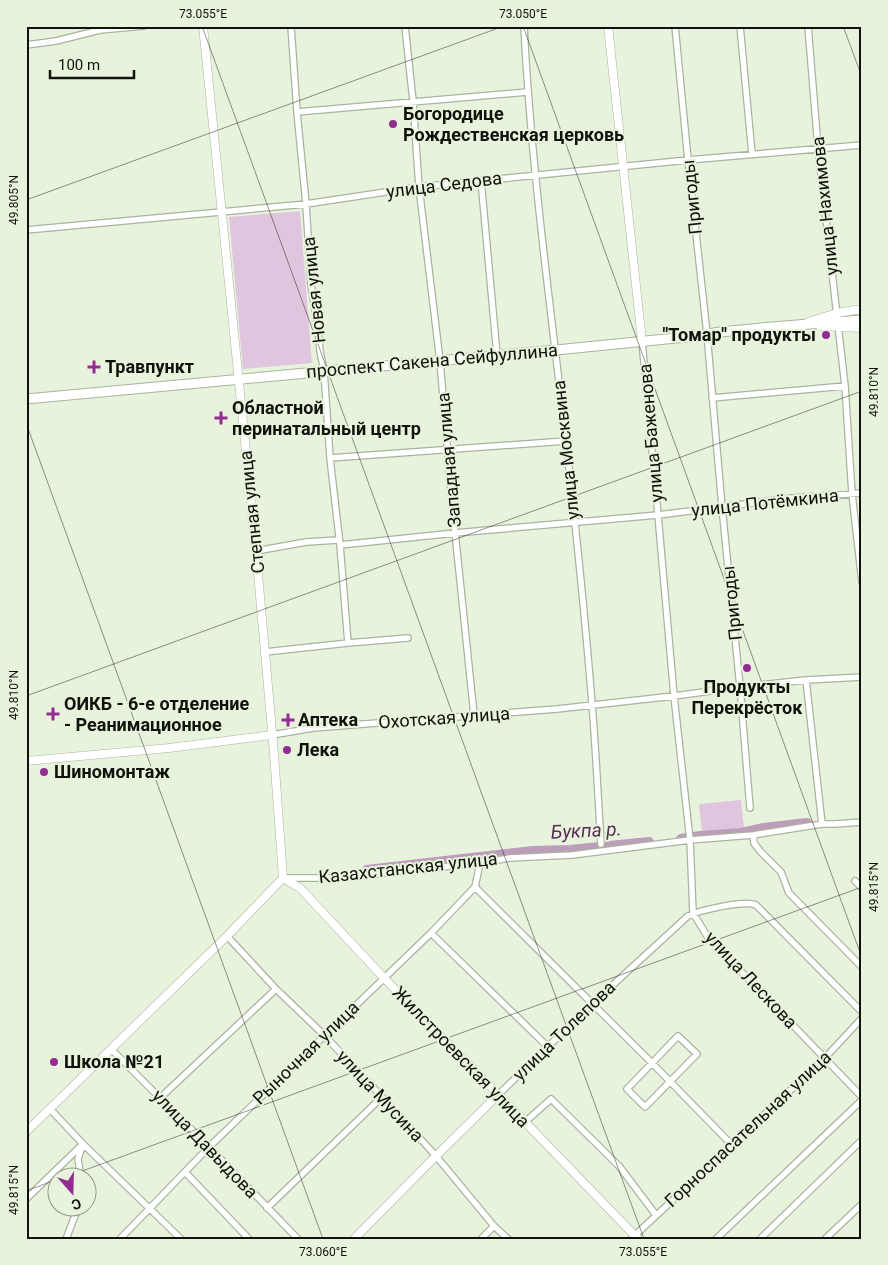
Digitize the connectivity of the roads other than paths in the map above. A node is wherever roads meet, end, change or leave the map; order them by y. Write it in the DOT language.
graph roads {
  1 [pos="144,26"];
  2 [pos="203,26"];
  3 [pos="291,26"];
  4 [pos="405,26"];
  5 [pos="524,26"];
  6 [pos="608,26"];
  7 [pos="675,26"];
  8 [pos="740,26"];
  9 [pos="808,26"];
  10 [pos="26,45"];
  11 [pos="527,92"];
  12 [pos="413,101"];
  13 [pos="297,112"];
  14 [pos="862,145"];
  15 [pos="818,148"];
  16 [pos="752,154"];
  17 [pos="688,160"];
  18 [pos="623,167"];
  19 [pos="536,175"];
  20 [pos="481,180"];
  21 [pos="419,187"];
  22 [pos="306,204"];
  23 [pos="223,212"];
  24 [pos="26,230"];
  25 [pos="862,309"];
  26 [pos="862,320"];
  27 [pos="838,321"];
  28 [pos="862,328"];
  29 [pos="707,334"];
  30 [pos="642,342"];
  31 [pos="555,350"];
  32 [pos="497,355"];
  33 [pos="440,361"];
  34 [pos="324,371"];
  35 [pos="238,379"];
  36 [pos="845,386"];
  37 [pos="712,398"];
  38 [pos="26,399"];
  39 [pos="566,441"];
  40 [pos="447,449"];
  41 [pos="330,458"];
  42 [pos="862,493"];
  43 [pos="852,494"];
  44 [pos="722,507"];
  45 [pos="658,515"];
  46 [pos="575,522"];
  47 [pos="455,534"];
  48 [pos="339,543"];
  49 [pos="256,551"];
  50 [pos="862,582"];
  51 [pos="408,638"];
  52 [pos="348,643"];
  53 [pos="264,652"];
  54 [pos="862,677"];
  55 [pos="806,680"];
  56 [pos="740,687"];
  57 [pos="674,696"];
  58 [pos="592,705"];
  59 [pos="474,715"];
  60 [pos="272,735"];
  61 [pos="26,761"];
  62 [pos="750,808"];
  63 [pos="862,822"];
  64 [pos="822,824"];
  65 [pos="752,835"];
  66 [pos="690,840"];
  67 [pos="601,844"];
  68 [pos="480,863"];
  69 [pos="283,878"];
  70 [pos="855,881"];
  71 [pos="476,887"];
  72 [pos="862,888"];
  73 [pos="693,913"];
  74 [pos="431,933"];
  75 [pos="227,936"];
  76 [pos="862,967"];
  77 [pos="384,978"];
  78 [pos="276,989"];
  79 [pos="592,1004"];
  80 [pos="862,1012"];
  81 [pos="862,1018"];
  82 [pos="324,1035"];
  83 [pos="548,1047"];
  84 [pos="111,1049"];
  85 [pos="825,1058"];
  86 [pos="652,1063"];
  87 [pos="670,1082"];
  88 [pos="498,1094"];
  89 [pos="382,1097"];
  90 [pos="160,1098"];
  91 [pos="862,1098"];
  92 [pos="50,1110"];
  93 [pos="526,1122"];
  94 [pos="26,1132"];
  95 [pos="862,1140"];
  96 [pos="83,1144"];
  97 [pos="732,1144"];
  98 [pos="209,1147"];
  99 [pos="436,1156"];
  100 [pos="79,1168"];
  101 [pos="185,1172"];
  102 [pos="26,1199"];
  103 [pos="862,1204"];
  104 [pos="267,1208"];
  105 [pos="150,1209"];
  106 [pos="656,1215"];
  107 [pos="74,1218"];
  108 [pos="494,1226"];
  109 [pos="634,1238"];
  110 [pos="66,1239"];
  111 [pos="120,1239"];
  112 [pos="181,1239"];
  113 [pos="249,1239"];
  114 [pos="298,1239"];
  115 [pos="354,1239"];
  116 [pos="481,1239"];
  117 [pos="508,1239"];
  118 [pos="716,1239"];
  119 [pos="760,1239"];
  120 [pos="825,1239"];
  1 -- 10 [label="street"];
  2 -- 23 [label="street, Степная улица"];
  3 -- 13 [label="street, Новая улица"];
  4 -- 12 [label="street, Западная улица"];
  5 -- 11 [label="street, улица Москвина"];
  6 -- 18 [label="street, улица Баженова"];
  7 -- 17 [label="street, Пригоды"];
  8 -- 16 [label="street"];
  9 -- 15 [label="street, улица Нахимова"];
  11 -- 12 [label="street"];
  11 -- 19 [label="street, улица Москвина"];
  12 -- 13 [label="street"];
  12 -- 21 [label="street, Западная улица"];
  13 -- 22 [label="street, Новая улица"];
  14 -- 15 [label="street, улица Седова"];
  15 -- 16 [label="street, улица Седова"];
  15 -- 27 [label="street, улица Нахимова"];
  16 -- 17 [label="street, улица Седова"];
  17 -- 18 [label="street, улица Седова"];
  17 -- 29 [label="street, Пригоды"];
  18 -- 19 [label="street, улица Седова"];
  18 -- 30 [label="street, улица Баженова"];
  19 -- 20 [label="street, улица Седова"];
  19 -- 31 [label="street, улица Москвина"];
  20 -- 21 [label="street, улица Седова"];
  20 -- 32 [label="street"];
  21 -- 22 [label="street, улица Седова"];
  21 -- 33 [label="street, Западная улица"];
  22 -- 23 [label="street, улица Седова"];
  22 -- 34 [label="street, Новая улица"];
  23 -- 24 [label="street, улица Седова"];
  23 -- 35 [label="street, Степная улица"];
  25 -- 27 [label="street"];
  26 -- 27 [label="main road, проспект Сакена Сейфуллина"];
  27 -- 28 [label="street"];
  27 -- 29 [label="main road, проспект Сакена Сейфуллина"];
  27 -- 36 [label="street, улица Нахимова"];
  29 -- 30 [label="main road, проспект Сакена Сейфуллина"];
  29 -- 37 [label="street, Пригоды"];
  30 -- 31 [label="main road, проспект Сакена Сейфуллина"];
  30 -- 45 [label="street, улица Баженова"];
  31 -- 32 [label="main road, проспект Сакена Сейфуллина"];
  31 -- 39 [label="street, улица Москвина"];
  32 -- 33 [label="main road, проспект Сакена Сейфуллина"];
  33 -- 34 [label="main road, проспект Сакена Сейфуллина"];
  33 -- 40 [label="street, Западная улица"];
  34 -- 35 [label="main road, проспект Сакена Сейфуллина"];
  34 -- 41 [label="street, Новая улица"];
  35 -- 38 [label="main road, проспект Сакена Сейфуллина"];
  35 -- 49 [label="street, Степная улица"];
  36 -- 37 [label="street"];
  36 -- 43 [label="street, улица Нахимова"];
  37 -- 44 [label="street, Пригоды"];
  39 -- 40 [label="street"];
  39 -- 46 [label="street, улица Москвина"];
  40 -- 41 [label="street"];
  40 -- 47 [label="street, Западная улица"];
  41 -- 48 [label="street, Новая улица"];
  42 -- 43 [label="street, улица Потёмкина"];
  43 -- 44 [label="street, улица Потёмкина"];
  43 -- 50 [label="street, улица Нахимова"];
  44 -- 45 [label="street, улица Потёмкина"];
  44 -- 56 [label="street, Пригоды"];
  45 -- 46 [label="street, улица Потёмкина"];
  45 -- 57 [label="street, улица Баженова"];
  46 -- 47 [label="street, улица Потёмкина"];
  46 -- 58 [label="street, улица Москвина"];
  47 -- 48 [label="street, улица Потёмкина"];
  47 -- 59 [label="street, Западная улица"];
  48 -- 49 [label="street, улица Потёмкина"];
  48 -- 52 [label="street, Новая улица"];
  49 -- 53 [label="street, Степная улица"];
  51 -- 52 [label="street"];
  52 -- 53 [label="street"];
  53 -- 60 [label="street, Степная улица"];
  54 -- 55 [label="street, Охотская улица"];
  55 -- 56 [label="street, Охотская улица"];
  55 -- 64 [label="street"];
  56 -- 57 [label="street, Охотская улица"];
  56 -- 62 [label="street, Пригоды"];
  57 -- 58 [label="street, Охотская улица"];
  57 -- 66 [label="street, улица Баженова"];
  58 -- 59 [label="street, Охотская улица"];
  58 -- 67 [label="street, улица Москвина"];
  59 -- 60 [label="street, Охотская улица"];
  60 -- 61 [label="street, Охотская улица"];
  60 -- 69 [label="street, Степная улица"];
  63 -- 64 [label="street, Казахстанская улица"];
  64 -- 65 [label="street, Казахстанская улица"];
  65 -- 66 [label="street, Казахстанская улица"];
  65 -- 76 [label="street"];
  66 -- 68 [label="street, Казахстанская улица"];
  66 -- 73 [label="street, улица Лескова"];
  68 -- 69 [label="street, Казахстанская улица"];
  68 -- 71 [label="street"];
  69 -- 75 [label="street"];
  69 -- 77 [label="street, Жилстроевская улица"];
  70 -- 72 [label="street"];
  71 -- 74 [label="street, Рыночная улица"];
  71 -- 79 [label="street"];
  73 -- 79 [label="street, улица Толепова"];
  73 -- 80 [label="street"];
  73 -- 85 [label="street, улица Лескова"];
  74 -- 77 [label="street, Рыночная улица"];
  74 -- 83 [label="street"];
  75 -- 78 [label="street, улица Мусина"];
  75 -- 84 [label="street"];
  77 -- 82 [label="street, Рыночная улица"];
  77 -- 88 [label="street, Жилстроевская улица"];
  78 -- 82 [label="street, улица Мусина"];
  78 -- 90 [label="street"];
  79 -- 83 [label="street, улица Толепова"];
  79 -- 86 [label="street"];
  81 -- 85 [label="street, Горноспасательная улица"];
  82 -- 89 [label="street, улица Мусина"];
  82 -- 98 [label="street, Рыночная улица"];
  83 -- 88 [label="street, улица Толепова"];
  84 -- 90 [label="street, улица Давыдова"];
  84 -- 92 [label="street"];
  85 -- 91 [label="street, улица Лескова"];
  85 -- 97 [label="street, Горноспасательная улица"];
  86 -- 87 [label="street"];
  86 -- 87 [label="street"];
  86 -- 87 [label="street"];
  87 -- 97 [label="street"];
  88 -- 93 [label="street, Жилстроевская улица"];
  88 -- 99 [label="street, улица Толепова"];
  89 -- 99 [label="street, улица Мусина"];
  89 -- 104 [label="street"];
  90 -- 98 [label="street, улица Давыдова"];
  91 -- 118 [label="street"];
  92 -- 94 [label="street"];
  92 -- 96 [label="street"];
  93 -- 106 [label="street"];
  93 -- 109 [label="street, Жилстроевская улица"];
  95 -- 119 [label="street"];
  96 -- 100 [label="street"];
  96 -- 102 [label="street"];
  96 -- 105 [label="street"];
  97 -- 106 [label="street, Горноспасательная улица"];
  98 -- 101 [label="street, Рыночная улица"];
  98 -- 104 [label="street, улица Давыдова"];
  99 -- 108 [label="street, улица Мусина"];
  99 -- 115 [label="street, улица Толепова"];
  101 -- 105 [label="street, Рыночная улица"];
  101 -- 113 [label="street"];
  103 -- 120 [label="street"];
  104 -- 114 [label="street, улица Давыдова"];
  105 -- 111 [label="street, Рыночная улица"];
  105 -- 112 [label="street"];
  106 -- 109 [label="street, Горноспасательная улица"];
  107 -- 110 [label="street"];
  108 -- 116 [label="street"];
  108 -- 117 [label="street, улица Мусина"];
}
